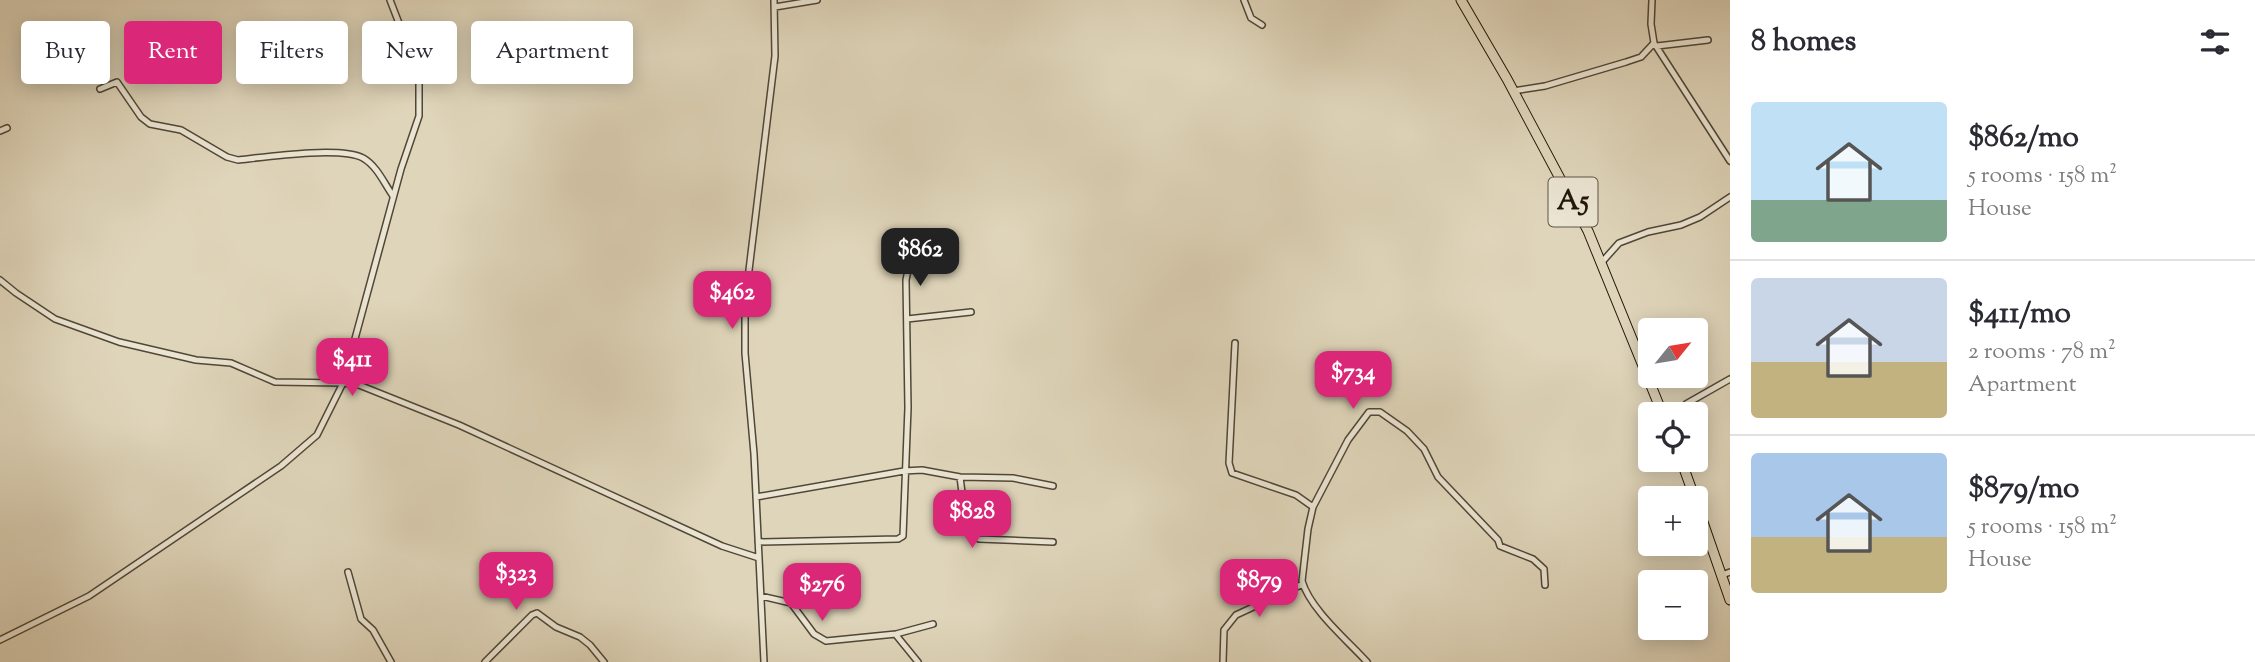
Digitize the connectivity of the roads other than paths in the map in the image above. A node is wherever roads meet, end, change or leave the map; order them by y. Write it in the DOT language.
graph roads {
  1 [pos="390,0"];
  2 [pos="817,0"];
  3 [pos="1244,0"];
  4 [pos="1461,0"];
  5 [pos="1652,0"];
  6 [pos="774,3"];
  7 [pos="1262,25"];
  8 [pos="1708,40"];
  9 [pos="1656,44"];
  10 [pos="100,89"];
  11 [pos="1513,91"];
  12 [pos="7,128"];
  13 [pos="0,131"];
  14 [pos="1730,161"];
  15 [pos="393,196"];
  16 [pos="1730,197"];
  17 [pos="911,255"];
  18 [pos="1601,264"];
  19 [pos="0,280"];
  20 [pos="971,312"];
  21 [pos="907,319"];
  22 [pos="1235,343"];
  23 [pos="1730,379"];
  24 [pos="343,383"];
  25 [pos="1658,402"];
  26 [pos="1690,402"];
  27 [pos="904,471"];
  28 [pos="960,477"];
  29 [pos="1053,486"];
  30 [pos="755,497"];
  31 [pos="1313,507"];
  32 [pos="1708,531"];
  33 [pos="758,542"];
  34 [pos="1053,542"];
  35 [pos="759,558"];
  36 [pos="348,572"];
  37 [pos="1726,574"];
  38 [pos="1303,584"];
  39 [pos="1545,585"];
  40 [pos="761,596"];
  41 [pos="1730,600"];
  42 [pos="933,624"];
  43 [pos="896,634"];
  44 [pos="0,640"];
  45 [pos="391,662"];
  46 [pos="485,662"];
  47 [pos="604,662"];
  48 [pos="764,662"];
  49 [pos="918,662"];
  50 [pos="1223,662"];
  51 [pos="1367,662"];
  1 -- 15 [label="street"];
  2 -- 6 [label="street"];
  3 -- 7 [label="street"];
  4 -- 11 [label="main road, A5"];
  5 -- 9 [label="street"];
  6 -- 30 [label="street"];
  8 -- 9 [label="street"];
  9 -- 11 [label="street"];
  9 -- 14 [label="street"];
  10 -- 15 [label="street"];
  11 -- 18 [label="main road, A5"];
  12 -- 13 [label="street"];
  15 -- 24 [label="street"];
  16 -- 18 [label="street"];
  17 -- 21 [label="street"];
  18 -- 25 [label="main road, A5"];
  19 -- 24 [label="street"];
  20 -- 21 [label="street"];
  21 -- 27 [label="street"];
  22 -- 31 [label="street"];
  23 -- 26 [label="street"];
  24 -- 35 [label="street"];
  24 -- 44 [label="street"];
  27 -- 28 [label="street"];
  27 -- 30 [label="street"];
  27 -- 33 [label="street"];
  28 -- 29 [label="street"];
  28 -- 34 [label="street"];
  30 -- 33 [label="street"];
  31 -- 38 [label="street"];
  31 -- 39 [label="street"];
  32 -- 37 [label="main road"];
  33 -- 35 [label="street"];
  35 -- 40 [label="street"];
  36 -- 45 [label="street"];
  37 -- 41 [label="main road"];
  38 -- 50 [label="street"];
  38 -- 51 [label="street"];
  40 -- 43 [label="street"];
  40 -- 48 [label="street"];
  42 -- 43 [label="street"];
  43 -- 49 [label="street"];
  46 -- 47 [label="street"];
}
